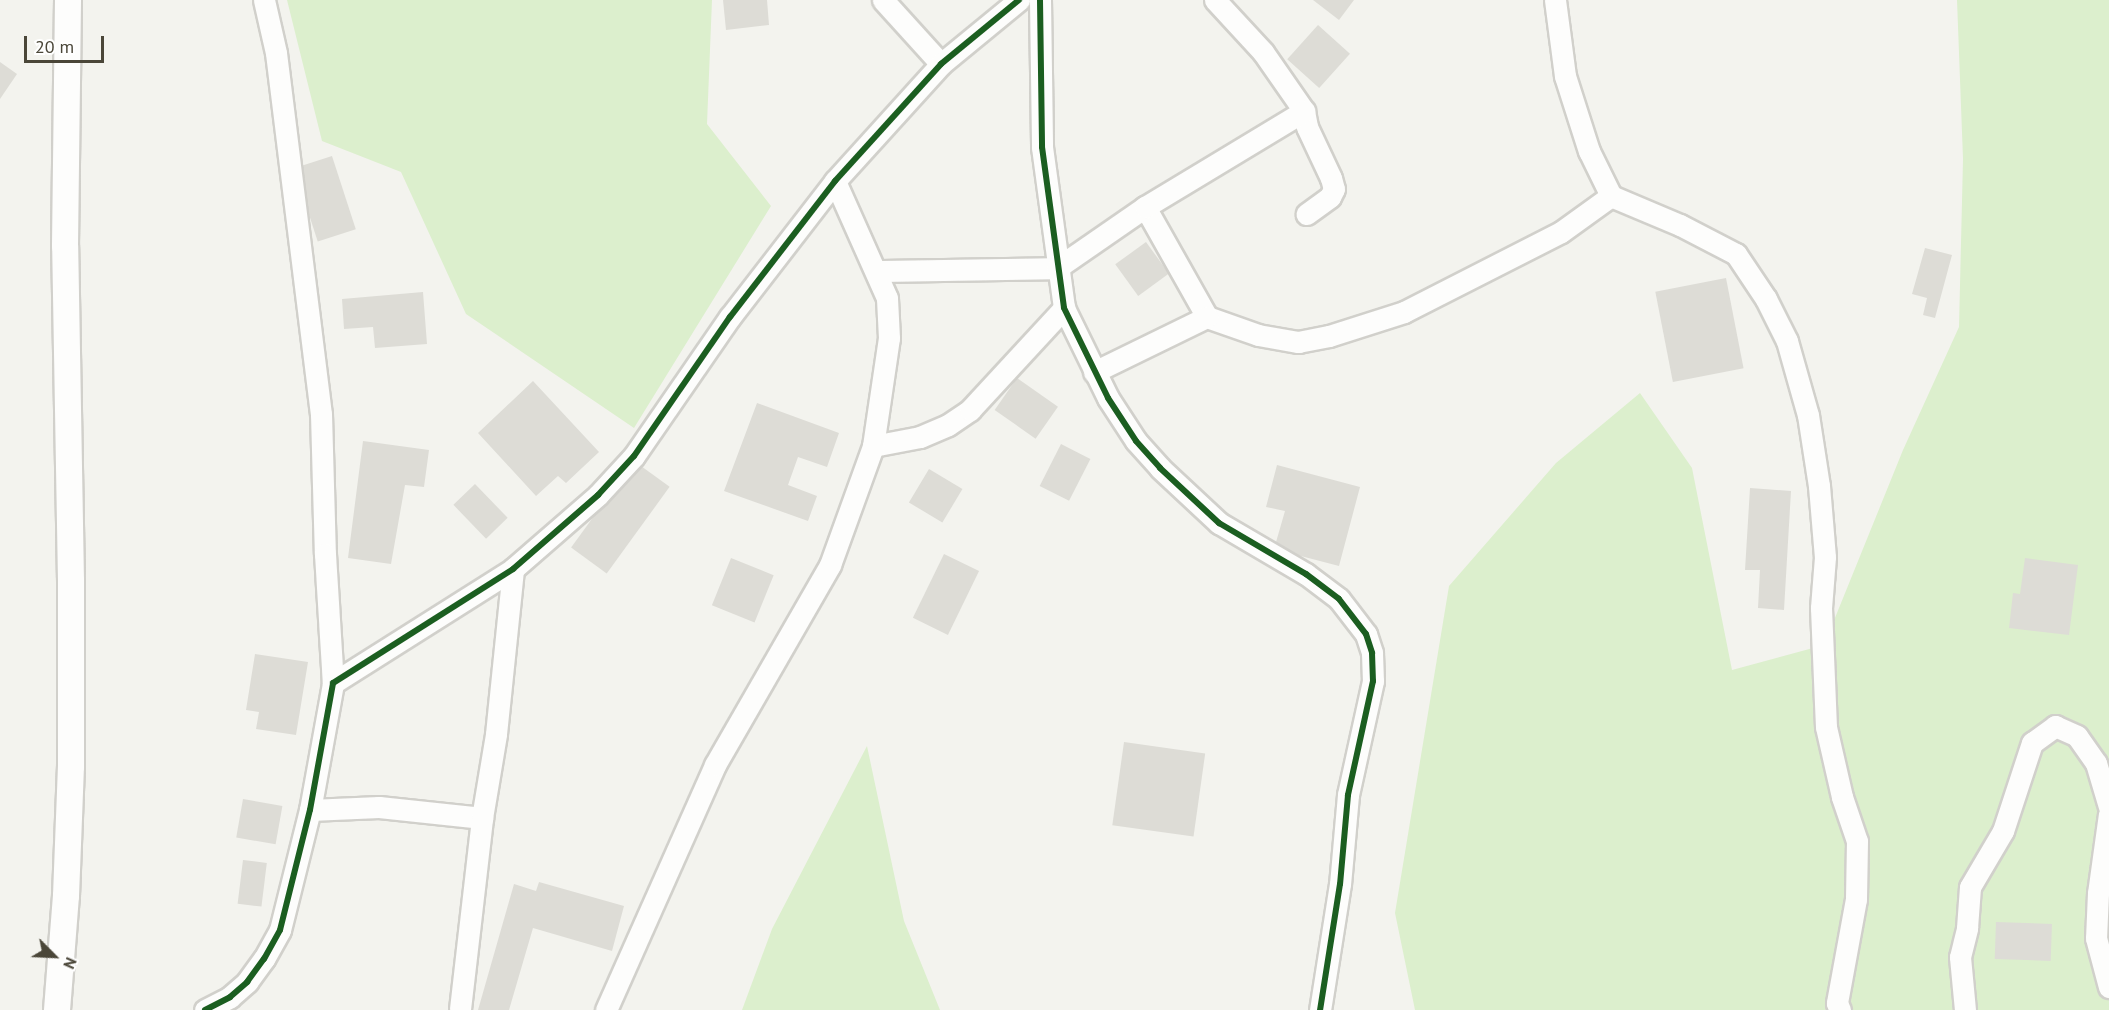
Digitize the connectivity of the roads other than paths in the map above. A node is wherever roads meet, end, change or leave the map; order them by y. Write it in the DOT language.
graph roads {
  1 [pos="68,0"];
  2 [pos="264,0"];
  3 [pos="883,0"];
  4 [pos="1019,0"];
  5 [pos="1040,0"];
  6 [pos="1215,0"];
  7 [pos="1554,0"];
  8 [pos="940,64"];
  9 [pos="1304,111"];
  10 [pos="835,181"];
  11 [pos="1611,196"];
  12 [pos="1145,207"];
  13 [pos="1307,214"];
  14 [pos="1057,268"];
  15 [pos="876,271"];
  16 [pos="1064,308"];
  17 [pos="1207,317"];
  18 [pos="1094,372"];
  19 [pos="873,446"];
  20 [pos="513,568"];
  21 [pos="333,683"];
  22 [pos="2109,807"];
  23 [pos="310,810"];
  24 [pos="2109,814"];
  25 [pos="482,818"];
  26 [pos="2109,987"];
  27 [pos="459,1009"];
  28 [pos="57,1010"];
  29 [pos="205,1010"];
  30 [pos="606,1010"];
  31 [pos="1320,1010"];
  32 [pos="1840,1010"];
  33 [pos="1965,1010"];
  1 -- 28 [label="street"];
  2 -- 21 [label="street"];
  3 -- 8 [label="street"];
  4 -- 8 [label="street"];
  5 -- 14 [label="street"];
  6 -- 9 [label="street"];
  7 -- 11 [label="street"];
  8 -- 10 [label="street"];
  9 -- 12 [label="street"];
  9 -- 13 [label="street"];
  10 -- 15 [label="street"];
  10 -- 20 [label="street"];
  11 -- 17 [label="street"];
  11 -- 32 [label="street"];
  12 -- 14 [label="street"];
  12 -- 17 [label="street"];
  14 -- 15 [label="street"];
  14 -- 16 [label="street"];
  15 -- 19 [label="street"];
  16 -- 18 [label="street"];
  16 -- 19 [label="street"];
  17 -- 18 [label="street"];
  18 -- 31 [label="street"];
  19 -- 30 [label="street"];
  20 -- 21 [label="street"];
  20 -- 25 [label="street"];
  21 -- 23 [label="street"];
  22 -- 33 [label="street"];
  23 -- 25 [label="street"];
  23 -- 29 [label="street"];
  24 -- 26 [label="street"];
  25 -- 27 [label="street"];
}
